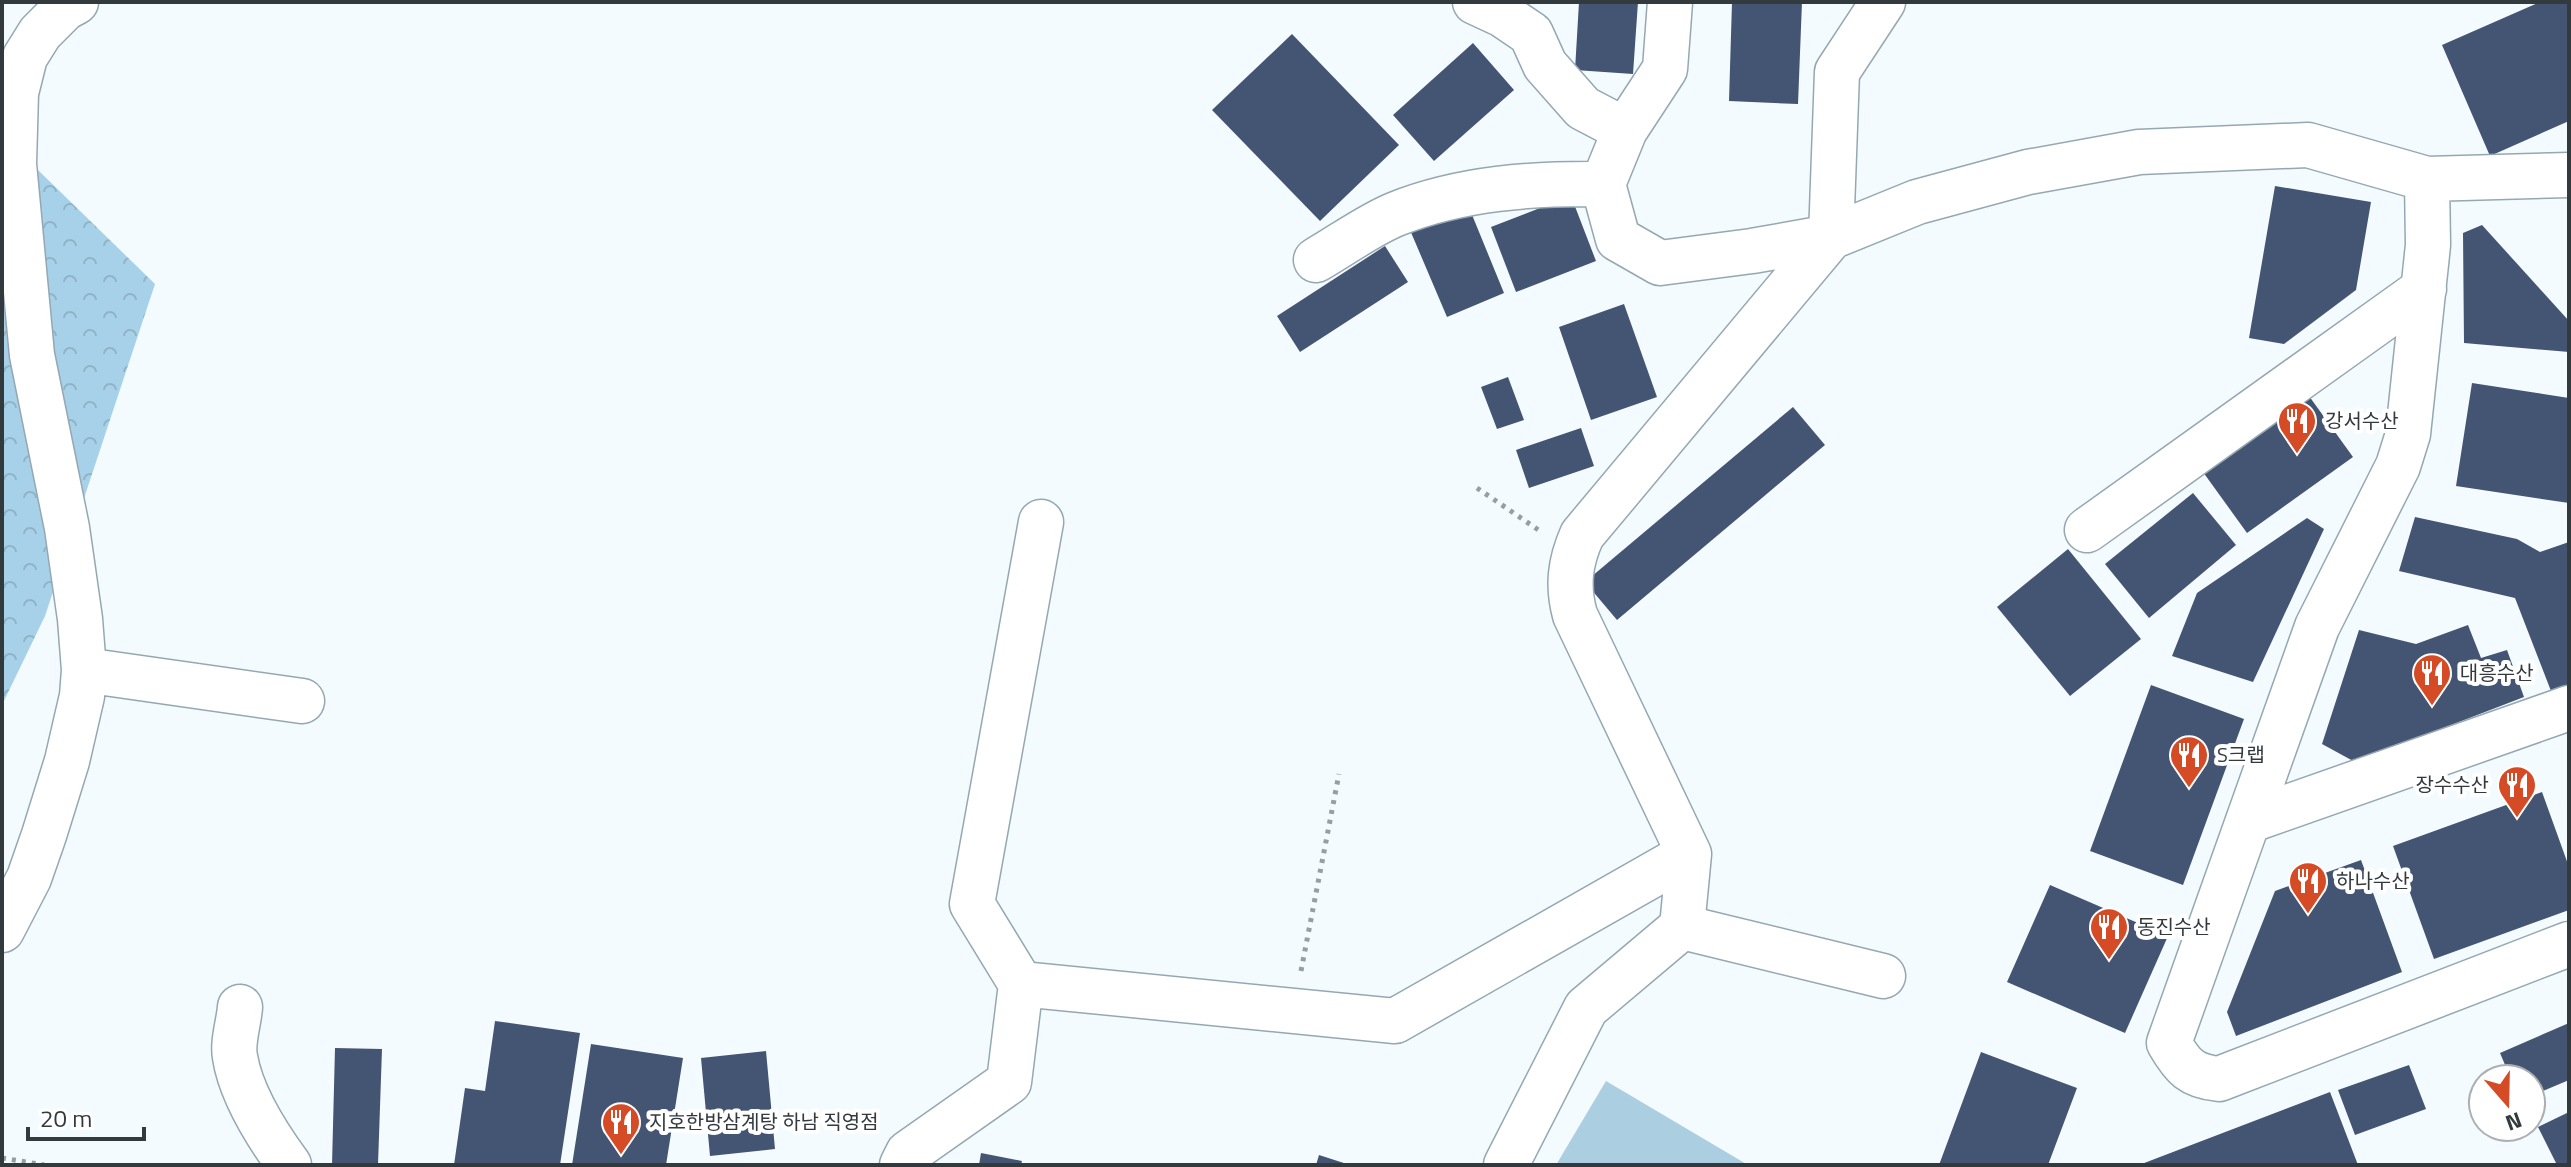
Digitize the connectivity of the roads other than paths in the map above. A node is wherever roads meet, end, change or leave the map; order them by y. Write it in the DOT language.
graph roads {
  1 [pos="76,2"];
  2 [pos="1475,2"];
  3 [pos="1670,2"];
  4 [pos="1883,2"];
  5 [pos="1625,130"];
  6 [pos="2569,175"];
  7 [pos="2427,179"];
  8 [pos="1603,184"];
  9 [pos="1831,237"];
  10 [pos="1316,260"];
  11 [pos="2424,289"];
  12 [pos="1041,522"];
  13 [pos="2087,530"];
  14 [pos="84,670"];
  15 [pos="302,701"];
  16 [pos="2569,708"];
  17 [pos="2248,821"];
  18 [pos="1689,854"];
  19 [pos="1682,927"];
  20 [pos="2,930"];
  21 [pos="2569,944"];
  22 [pos="1883,976"];
  23 [pos="1021,984"];
  24 [pos="240,1007"];
  25 [pos="289,1165"];
  26 [pos="902,1165"];
  27 [pos="1506,1165"];
  1 -- 14 [label="street"];
  2 -- 5 [label="street"];
  3 -- 5 [label="street"];
  4 -- 9 [label="street"];
  5 -- 8 [label="street"];
  6 -- 7 [label="street"];
  7 -- 9 [label="street"];
  7 -- 11 [label="street"];
  8 -- 9 [label="street"];
  8 -- 10 [label="street"];
  9 -- 18 [label="street"];
  11 -- 13 [label="street"];
  11 -- 17 [label="street"];
  12 -- 23 [label="street"];
  14 -- 15 [label="street"];
  14 -- 20 [label="street"];
  16 -- 17 [label="street"];
  17 -- 21 [label="street"];
  18 -- 19 [label="street"];
  18 -- 23 [label="street"];
  19 -- 22 [label="street"];
  19 -- 27 [label="street"];
  23 -- 26 [label="street"];
  24 -- 25 [label="street"];
}
